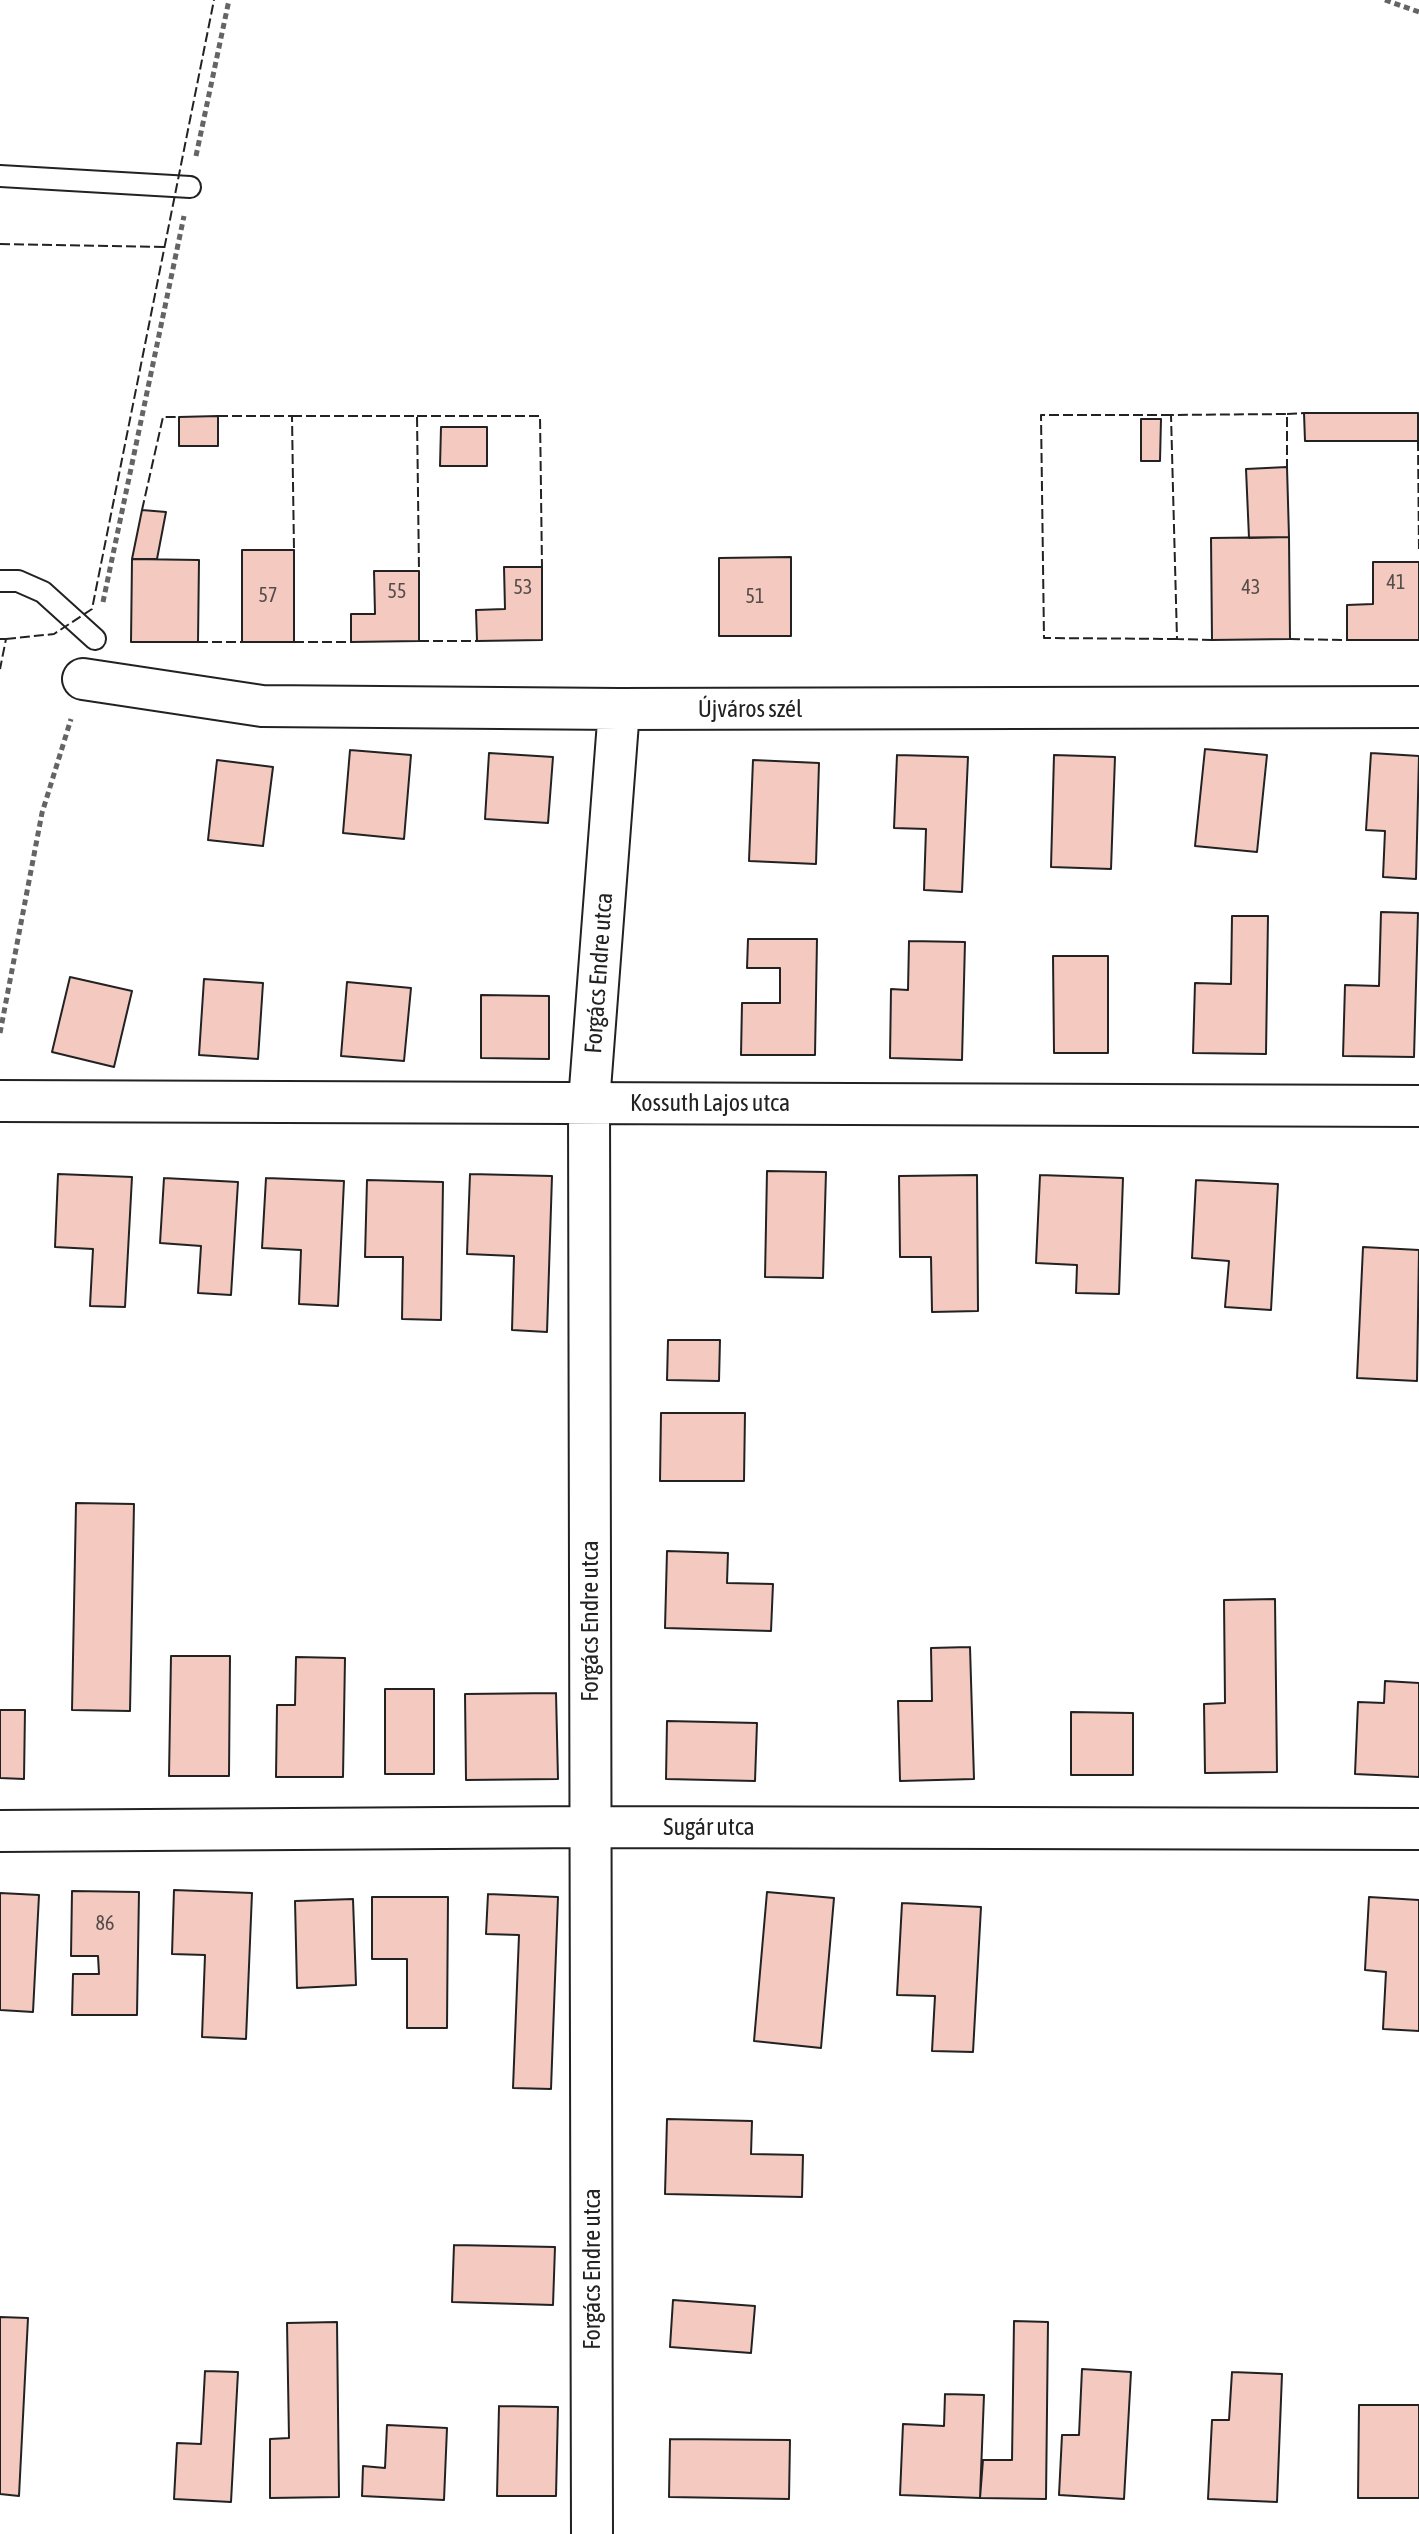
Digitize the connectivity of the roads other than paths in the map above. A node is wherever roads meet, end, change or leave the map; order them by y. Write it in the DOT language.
graph roads {
  1 [pos="0,176"];
  2 [pos="190,187"];
  3 [pos="0,581"];
  4 [pos="95,639"];
  5 [pos="83,679"];
  6 [pos="1419,707"];
  7 [pos="619,709"];
  8 [pos="0,1101"];
  9 [pos="589,1102"];
  10 [pos="1419,1106"];
  11 [pos="590,1827"];
  12 [pos="1419,1829"];
  13 [pos="0,1831"];
  14 [pos="592,2534"];
  1 -- 2 [label="lane"];
  3 -- 4 [label="lane"];
  5 -- 7 [label="street, Újváros szél"];
  6 -- 7 [label="street, Újváros szél"];
  7 -- 9 [label="street, Forgács Endre utca"];
  8 -- 9 [label="street, Kossuth Lajos utca"];
  9 -- 10 [label="street, Kossuth Lajos utca"];
  9 -- 11 [label="street, Forgács Endre utca"];
  11 -- 12 [label="street, Sugár utca"];
  11 -- 13 [label="street, Sugár utca"];
  11 -- 14 [label="street, Forgács Endre utca"];
}
